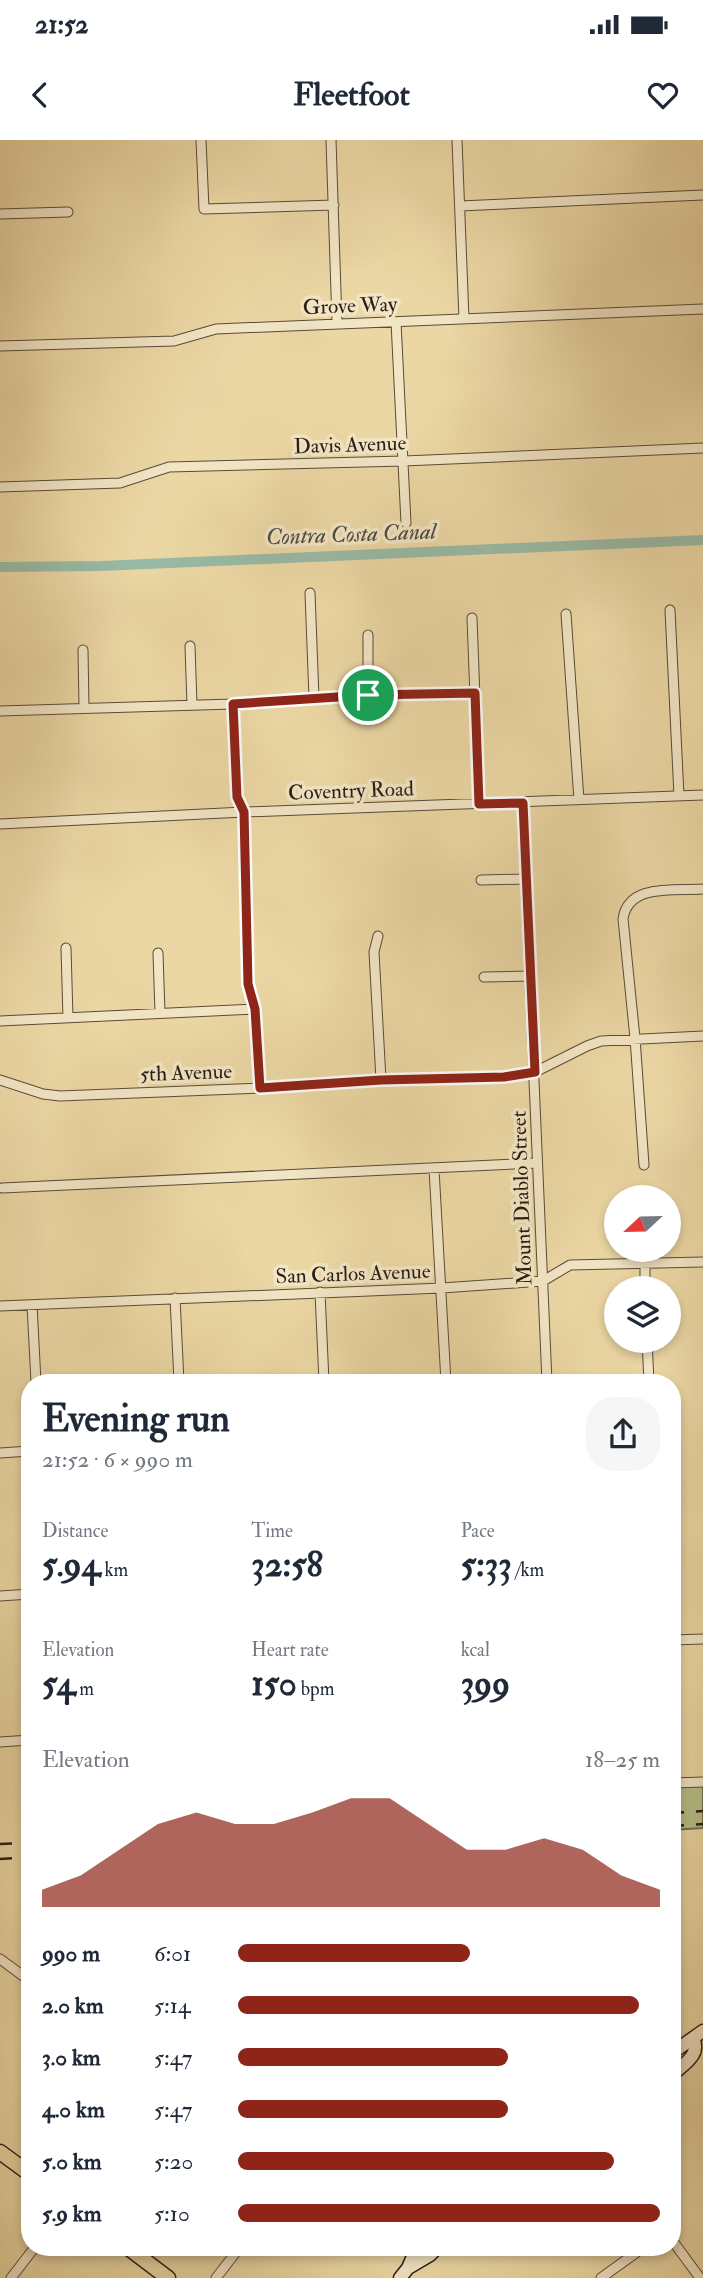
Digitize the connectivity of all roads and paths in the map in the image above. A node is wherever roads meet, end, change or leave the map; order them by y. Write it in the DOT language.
graph roads {
  1 [pos="201,140"];
  2 [pos="331,140"];
  3 [pos="457,140"];
  4 [pos="703,195"];
  5 [pos="334,205"];
  6 [pos="460,206"];
  7 [pos="68,212"];
  8 [pos="0,215"];
  9 [pos="703,309"];
  10 [pos="464,319"];
  11 [pos="396,322"];
  12 [pos="337,323"];
  13 [pos="0,346"];
  14 [pos="703,448"];
  15 [pos="404,461"];
  16 [pos="0,487"];
  17 [pos="407,523"];
  18 [pos="310,593"];
  19 [pos="670,610"];
  20 [pos="566,614"];
  21 [pos="472,618"];
  22 [pos="368,635"];
  23 [pos="190,646"];
  24 [pos="83,650"];
  25 [pos="475,693"];
  26 [pos="368,695"];
  27 [pos="314,698"];
  28 [pos="192,704"];
  29 [pos="233,704"];
  30 [pos="84,708"];
  31 [pos="0,711"];
  32 [pos="703,795"];
  33 [pos="679,796"];
  34 [pos="579,800"];
  35 [pos="523,803"];
  36 [pos="479,804"];
  37 [pos="244,812"];
  38 [pos="0,824"];
  39 [pos="526,879"];
  40 [pos="481,880"];
  41 [pos="703,889"];
  42 [pos="378,936"];
  43 [pos="66,948"];
  44 [pos="159,953"];
  45 [pos="530,976"];
  46 [pos="484,977"];
  47 [pos="255,1009"];
  48 [pos="160,1013"];
  49 [pos="68,1018"];
  50 [pos="0,1021"];
  51 [pos="703,1035"];
  52 [pos="635,1038"];
  53 [pos="535,1072"];
  54 [pos="0,1080"];
  55 [pos="381,1080"];
  56 [pos="260,1088"];
  57 [pos="537,1163"];
  58 [pos="644,1165"];
  59 [pos="434,1169"];
  60 [pos="2,1188"];
  61 [pos="703,1262"];
  62 [pos="645,1264"];
  63 [pos="645,1276"];
  64 [pos="543,1281"];
  65 [pos="442,1288"];
  66 [pos="320,1292"];
  67 [pos="175,1298"];
  68 [pos="32,1305"];
  69 [pos="0,1306"];
  70 [pos="648,1353"];
  71 [pos="36,1374"];
  72 [pos="179,1374"];
  73 [pos="324,1374"];
  74 [pos="446,1374"];
  75 [pos="547,1374"];
  76 [pos="649,1374"];
  77 [pos="21,1452"];
  78 [pos="0,1453"];
  79 [pos="21,1595"];
  80 [pos="0,1596"];
  81 [pos="703,1639"];
  82 [pos="681,1640"];
  83 [pos="21,1741"];
  84 [pos="0,1742"];
  85 [pos="703,1782"];
  86 [pos="681,1783"];
  87 [pos="0,1959"];
  88 [pos="21,1974"];
  89 [pos="698,2034"];
  90 [pos="681,2046"];
  91 [pos="703,2056"];
  92 [pos="681,2067"];
  93 [pos="681,2070"];
  94 [pos="0,2152"];
  95 [pos="21,2167"];
  96 [pos="681,2252"];
  97 [pos="28,2256"];
  98 [pos="139,2256"];
  99 [pos="233,2256"];
  100 [pos="412,2256"];
  101 [pos="429,2256"];
  102 [pos="632,2256"];
  103 [pos="404,2273"];
  104 [pos="11,2278"];
  105 [pos="168,2278"];
  106 [pos="216,2278"];
  107 [pos="601,2278"];
  108 [pos="700,2278"];
  1 -- 5 [label="street"];
  2 -- 5 [label="street"];
  3 -- 6 [label="street"];
  4 -- 6 [label="street"];
  5 -- 12 [label="street"];
  6 -- 10 [label="street"];
  7 -- 8 [label="street"];
  9 -- 10 [label="street, Grove Way"];
  10 -- 11 [label="street, Grove Way"];
  11 -- 12 [label="street, Grove Way"];
  11 -- 15 [label="street"];
  12 -- 13 [label="street, Grove Way"];
  14 -- 15 [label="street, Davis Avenue"];
  15 -- 16 [label="street, Davis Avenue"];
  15 -- 17 [label="street"];
  18 -- 27 [label="street"];
  19 -- 33 [label="street"];
  20 -- 34 [label="street"];
  21 -- 25 [label="street"];
  22 -- 26 [label="street"];
  23 -- 28 [label="street"];
  24 -- 30 [label="street"];
  25 -- 26 [label="street"];
  25 -- 36 [label="street"];
  26 -- 27 [label="street"];
  27 -- 29 [label="street"];
  28 -- 29 [label="street"];
  28 -- 30 [label="street"];
  29 -- 37 [label="street"];
  30 -- 31 [label="street"];
  32 -- 33 [label="street, Coventry Road"];
  33 -- 34 [label="street, Coventry Road"];
  34 -- 35 [label="street, Coventry Road"];
  35 -- 36 [label="street, Coventry Road"];
  35 -- 39 [label="street, Mount Diablo Street"];
  36 -- 37 [label="street, Coventry Road"];
  37 -- 38 [label="street, Coventry Road"];
  37 -- 47 [label="street"];
  39 -- 40 [label="street"];
  39 -- 45 [label="street, Mount Diablo Street"];
  41 -- 52 [label="street"];
  42 -- 55 [label="street"];
  43 -- 49 [label="street"];
  44 -- 48 [label="street"];
  45 -- 46 [label="street"];
  45 -- 53 [label="street, Mount Diablo Street"];
  47 -- 48 [label="street"];
  47 -- 56 [label="street"];
  48 -- 49 [label="street"];
  49 -- 50 [label="street"];
  51 -- 52 [label="street, 5th Avenue"];
  52 -- 53 [label="street, 5th Avenue"];
  52 -- 58 [label="street"];
  53 -- 55 [label="street, 5th Avenue"];
  53 -- 57 [label="street, Mount Diablo Street"];
  54 -- 56 [label="street, 5th Avenue"];
  55 -- 56 [label="street, 5th Avenue"];
  57 -- 59 [label="street"];
  57 -- 64 [label="street, Mount Diablo Street"];
  59 -- 60 [label="street"];
  59 -- 65 [label="street"];
  61 -- 62 [label="street, San Carlos Avenue"];
  62 -- 63 [label="street"];
  62 -- 64 [label="street, San Carlos Avenue"];
  64 -- 65 [label="street, San Carlos Avenue"];
  64 -- 75 [label="street, Mount Diablo Street"];
  65 -- 66 [label="street, San Carlos Avenue"];
  65 -- 74 [label="street"];
  66 -- 67 [label="street, San Carlos Avenue"];
  66 -- 73 [label="street"];
  67 -- 68 [label="street, San Carlos Avenue"];
  67 -- 72 [label="street"];
  68 -- 69 [label="street, San Carlos Avenue"];
  68 -- 71 [label="street"];
  70 -- 76 [label="street"];
  77 -- 78 [label="street"];
  79 -- 80 [label="street"];
  81 -- 82 [label="street"];
  83 -- 84 [label="street"];
  85 -- 86 [label="street"];
  87 -- 88 [label="street"];
  89 -- 90 [label="main road"];
  89 -- 92 [label="main road"];
  91 -- 93 [label="main road"];
  94 -- 95 [label="main road"];
  96 -- 108 [label="street"];
  97 -- 104 [label="street"];
  98 -- 105 [label="main road"];
  99 -- 106 [label="street"];
  100 -- 103 [label="main road"];
  101 -- 103 [label="main road"];
  102 -- 107 [label="street"];
}
